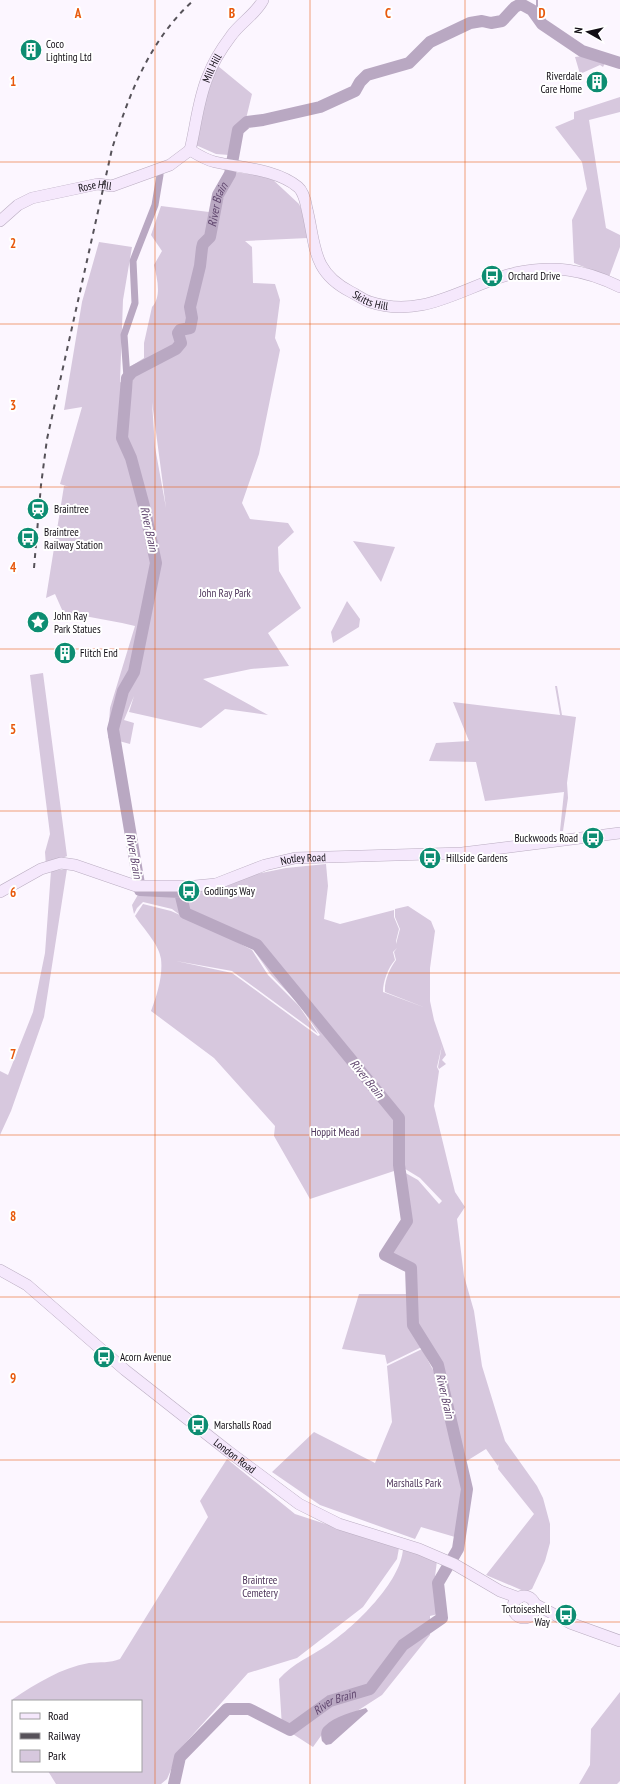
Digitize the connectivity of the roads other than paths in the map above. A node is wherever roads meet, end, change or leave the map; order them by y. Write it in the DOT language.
graph roads {
  1 [pos="263,0"];
  2 [pos="190,150"];
  3 [pos="0,221"];
  4 [pos="620,287"];
  5 [pos="620,833"];
  6 [pos="0,892"];
  7 [pos="0,1270"];
  8 [pos="516,1602"];
  9 [pos="535,1604"];
  10 [pos="531,1616"];
  11 [pos="558,1618"];
  12 [pos="620,1641"];
  1 -- 2 [label="street, Mill Hill"];
  2 -- 3 [label="street, Rose Hill"];
  2 -- 4 [label="street, Skitts Hill"];
  5 -- 6 [label="street, Notley Road"];
  7 -- 8 [label="street, London Road"];
  8 -- 9 [label="street"];
  8 -- 10 [label="street"];
  9 -- 10 [label="street"];
  9 -- 11 [label="street"];
  10 -- 11 [label="street"];
  11 -- 12 [label="street"];
}
